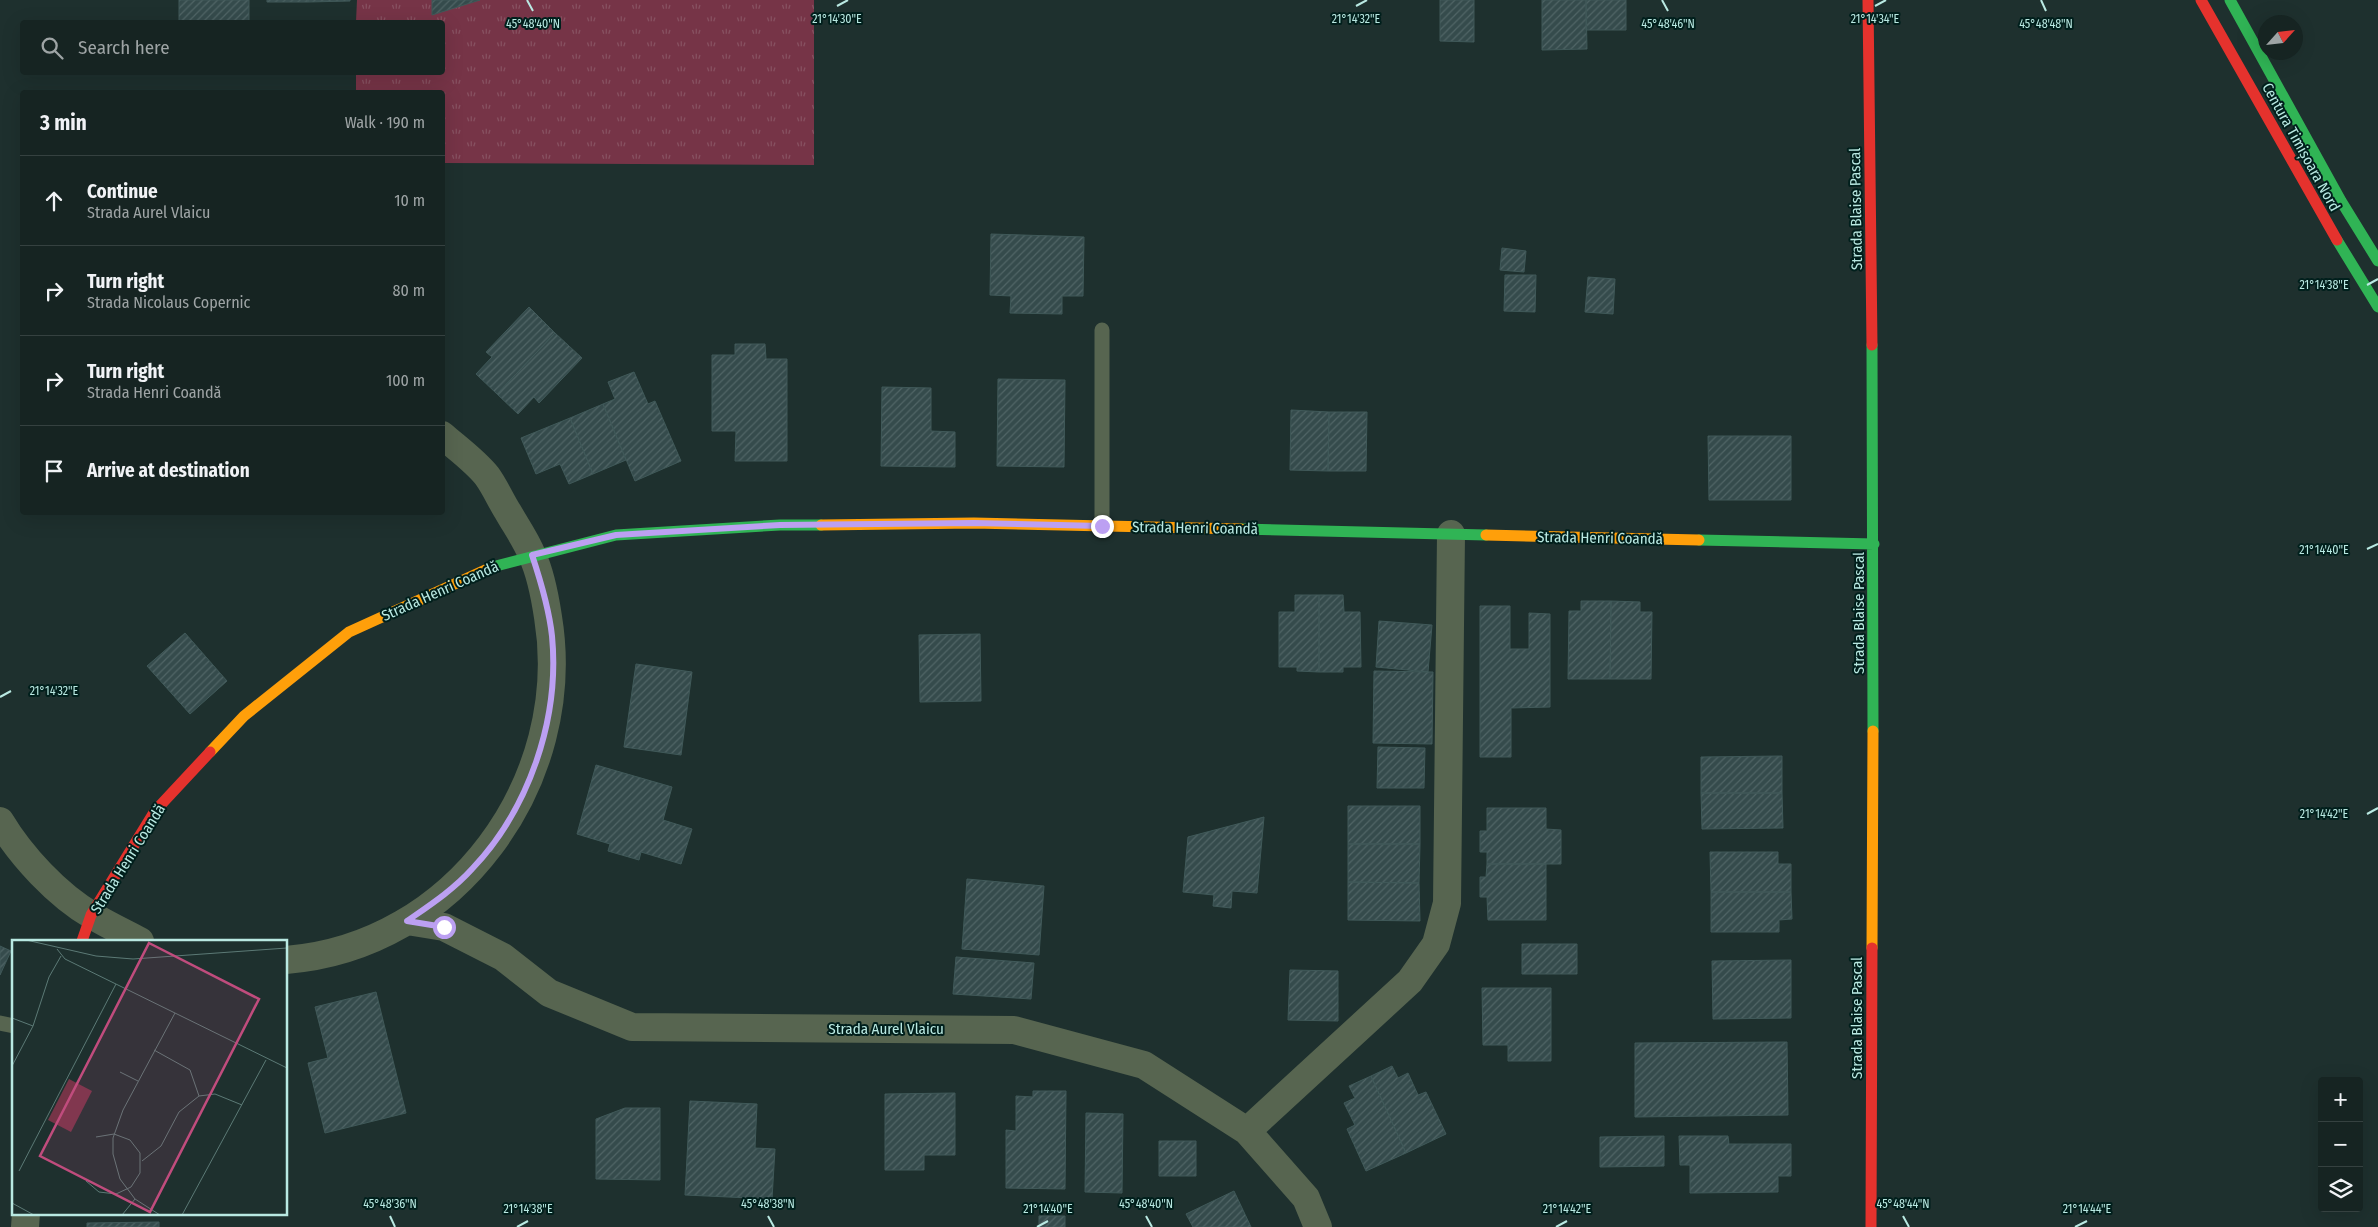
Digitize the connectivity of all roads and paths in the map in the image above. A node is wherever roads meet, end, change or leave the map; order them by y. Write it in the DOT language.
graph roads {
  1 [pos="1868,0"];
  2 [pos="2201,0"];
  3 [pos="2230,0"];
  4 [pos="2378,261"];
  5 [pos="2378,307"];
  6 [pos="1102,330"];
  7 [pos="445,438"];
  8 [pos="1102,526"];
  9 [pos="1451,534"];
  10 [pos="1874,544"];
  11 [pos="532,555"];
  12 [pos="0,821"];
  13 [pos="91,915"];
  14 [pos="407,921"];
  15 [pos="82,940"];
  16 [pos="138,940"];
  17 [pos="288,960"];
  18 [pos="1247,1131"];
  19 [pos="26,1214"];
  20 [pos="25,1227"];
  21 [pos="1318,1227"];
  22 [pos="1871,1227"];
  1 -- 10 [label="street, Strada Blaise Pascal"];
  2 -- 5 [label="street, Centura Timișoara Nord"];
  3 -- 4 [label="street, Centura Timișoara Nord"];
  6 -- 8 [label="lane"];
  7 -- 11 [label="street"];
  8 -- 9 [label="street, Strada Henri Coandă"];
  8 -- 11 [label="street, Strada Henri Coandă"];
  9 -- 10 [label="street, Strada Henri Coandă"];
  9 -- 18 [label="street"];
  10 -- 22 [label="street, Strada Blaise Pascal"];
  11 -- 13 [label="street, Strada Henri Coandă"];
  11 -- 14 [label="street"];
  12 -- 13 [label="street"];
  13 -- 15 [label="street, Strada Henri Coandă"];
  13 -- 16 [label="street"];
  14 -- 17 [label="street"];
  14 -- 18 [label="street, Strada Aurel Vlaicu"];
  18 -- 21 [label="street, Strada Aurel Vlaicu"];
  19 -- 20 [label="street"];
}
